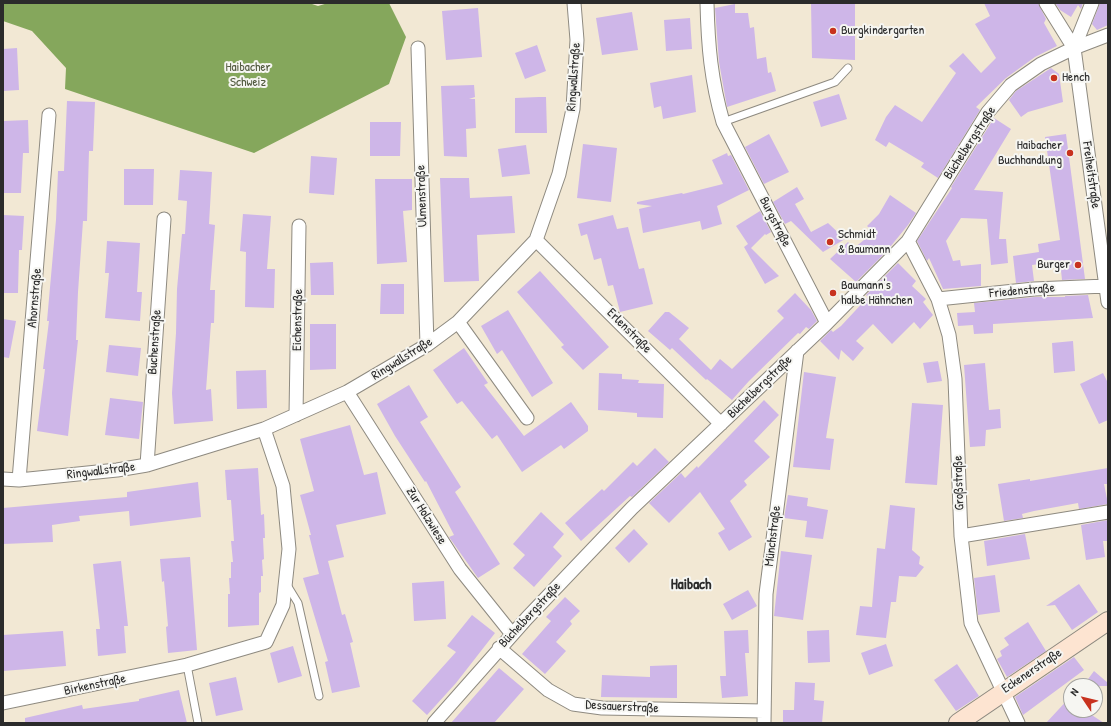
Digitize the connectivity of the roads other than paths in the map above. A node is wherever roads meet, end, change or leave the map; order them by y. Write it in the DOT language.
graph roads {
  1 [pos="574,3"];
  2 [pos="707,3"];
  3 [pos="1046,3"];
  4 [pos="1092,3"];
  5 [pos="1108,35"];
  6 [pos="418,48"];
  7 [pos="1074,48"];
  8 [pos="848,68"];
  9 [pos="49,115"];
  10 [pos="723,122"];
  11 [pos="164,219"];
  12 [pos="299,226"];
  13 [pos="536,240"];
  14 [pos="908,241"];
  15 [pos="1106,286"];
  16 [pos="938,299"];
  17 [pos="1108,302"];
  18 [pos="458,322"];
  19 [pos="827,323"];
  20 [pos="427,345"];
  21 [pos="797,351"];
  22 [pos="348,392"];
  23 [pos="296,415"];
  24 [pos="527,418"];
  25 [pos="721,424"];
  26 [pos="264,429"];
  27 [pos="147,465"];
  28 [pos="3,479"];
  29 [pos="19,480"];
  30 [pos="1108,512"];
  31 [pos="961,536"];
  32 [pos="285,583"];
  33 [pos="1108,621"];
  34 [pos="512,634"];
  35 [pos="499,648"];
  36 [pos="187,665"];
  37 [pos="1002,691"];
  38 [pos="319,696"];
  39 [pos="3,703"];
  40 [pos="764,717"];
  41 [pos="198,723"];
  42 [pos="434,723"];
  43 [pos="958,723"];
  44 [pos="1018,723"];
  1 -- 13 [label="street, Ringwallstraße"];
  2 -- 10 [label="street, Burgstraße"];
  3 -- 7 [label="street"];
  4 -- 7 [label="street"];
  5 -- 7 [label="street, Büchelbergstraße"];
  6 -- 20 [label="street, Ulmenstraße"];
  7 -- 14 [label="street, Büchelbergstraße"];
  7 -- 15 [label="street, Freiheitstraße"];
  8 -- 10 [label="lane"];
  9 -- 29 [label="street, Ahornstraße"];
  10 -- 19 [label="street, Burgstraße"];
  11 -- 27 [label="street, Buchenstraße"];
  12 -- 23 [label="street, Eichenstraße"];
  13 -- 18 [label="street, Ringwallstraße"];
  13 -- 25 [label="street, Erlenstraße"];
  14 -- 16 [label="street, Großstraße"];
  14 -- 19 [label="street, Büchelbergstraße"];
  15 -- 16 [label="street, Friedenstraße"];
  15 -- 17 [label="street, Freiheitstraße"];
  16 -- 31 [label="street, Großstraße"];
  18 -- 20 [label="street, Ringwallstraße"];
  18 -- 24 [label="street"];
  19 -- 21 [label="street, Büchelbergstraße"];
  20 -- 22 [label="street, Ringwallstraße"];
  21 -- 25 [label="street, Büchelbergstraße"];
  21 -- 40 [label="street, Münchstraße"];
  22 -- 23 [label="street, Ringwallstraße"];
  22 -- 34 [label="street, Zur Holzwiese"];
  23 -- 26 [label="street, Ringwallstraße"];
  25 -- 34 [label="street, Büchelbergstraße"];
  26 -- 27 [label="street, Ringwallstraße"];
  26 -- 32 [label="street, Birkenstraße"];
  27 -- 29 [label="street, Ringwallstraße"];
  28 -- 29 [label="street, Ringwallstraße"];
  30 -- 31 [label="street"];
  31 -- 37 [label="street, Großstraße"];
  32 -- 36 [label="street, Birkenstraße"];
  32 -- 38 [label="lane"];
  33 -- 37 [label="street, Eckenerstraße"];
  34 -- 35 [label="street, Büchelbergstraße"];
  35 -- 40 [label="street, Dessauerstraße"];
  35 -- 42 [label="street, Büchelbergstraße"];
  36 -- 39 [label="street, Birkenstraße"];
  36 -- 41 [label="lane"];
  37 -- 43 [label="street, Eckenerstraße"];
  37 -- 44 [label="street, Großstraße"];
}
